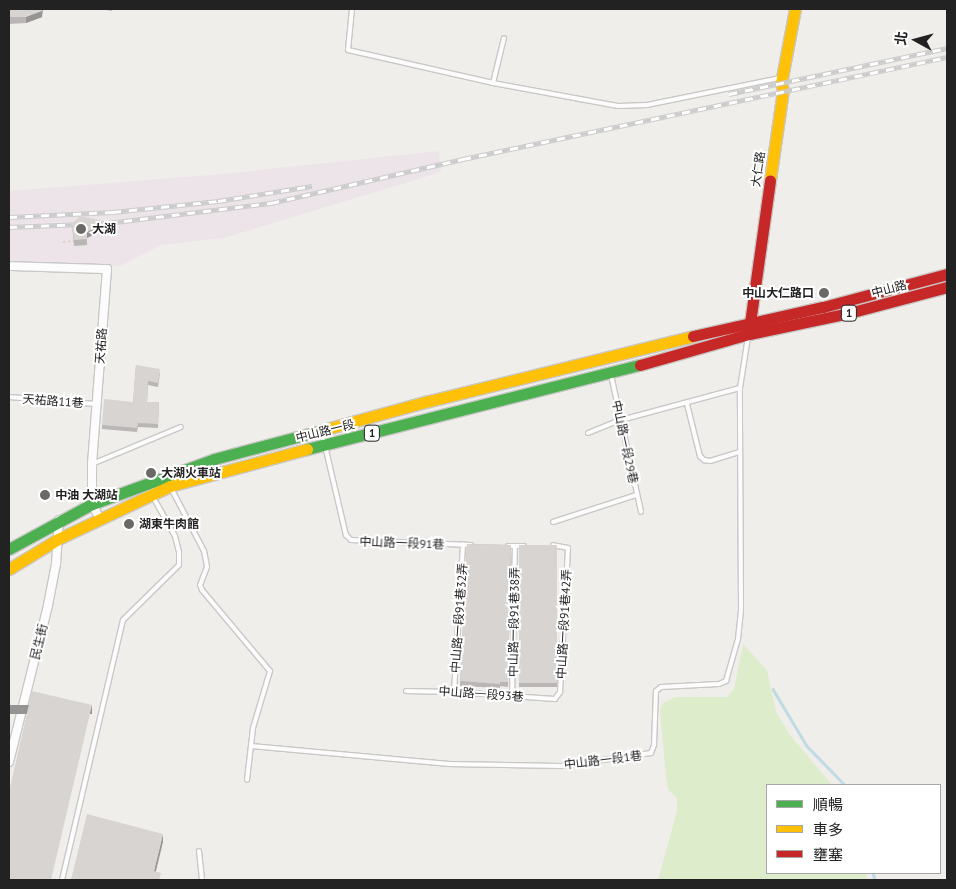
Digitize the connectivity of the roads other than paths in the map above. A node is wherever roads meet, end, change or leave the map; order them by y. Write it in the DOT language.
graph roads {
  1 [pos="352,9"];
  2 [pos="795,9"];
  3 [pos="504,38"];
  4 [pos="782,78"];
  5 [pos="493,83"];
  6 [pos="9,266"];
  7 [pos="947,274"];
  8 [pos="947,287"];
  9 [pos="750,328"];
  10 [pos="610,372"];
  11 [pos="740,388"];
  12 [pos="9,398"];
  13 [pos="96,404"];
  14 [pos="687,404"];
  15 [pos="621,420"];
  16 [pos="182,427"];
  17 [pos="321,430"];
  18 [pos="588,433"];
  19 [pos="325,445"];
  20 [pos="740,452"];
  21 [pos="92,464"];
  22 [pos="170,486"];
  23 [pos="151,495"];
  24 [pos="636,495"];
  25 [pos="92,504"];
  26 [pos="641,512"];
  27 [pos="100,519"];
  28 [pos="59,520"];
  29 [pos="553,522"];
  30 [pos="58,539"];
  31 [pos="463,544"];
  32 [pos="480,545"];
  33 [pos="506,546"];
  34 [pos="515,546"];
  35 [pos="532,546"];
  36 [pos="550,546"];
  37 [pos="9,549"];
  38 [pos="9,568"];
  39 [pos="406,691"];
  40 [pos="454,692"];
  41 [pos="512,697"];
  42 [pos="556,699"];
  43 [pos="251,746"];
  44 [pos="9,762"];
  45 [pos="247,780"];
  46 [pos="199,851"];
  47 [pos="62,880"];
  48 [pos="202,880"];
  1 -- 5 [label="lane"];
  2 -- 4 [label="main road, 大仁路"];
  3 -- 5 [label="lane"];
  4 -- 5 [label="lane"];
  4 -- 9 [label="main road, 大仁路"];
  6 -- 13 [label="street, 天祐路"];
  7 -- 9 [label="main road, 中山路 / 1"];
  8 -- 9 [label="main road, 中山路 / 1"];
  9 -- 10 [label="main road, 中山路一段 / 1"];
  9 -- 11 [label="lane, 中山路一段1巷"];
  9 -- 17 [label="main road, 中山路一段 / 1"];
  10 -- 15 [label="lane, 中山路一段29巷"];
  10 -- 19 [label="main road, 中山路一段 / 1"];
  11 -- 14 [label="lane"];
  11 -- 20 [label="lane, 中山路一段1巷"];
  12 -- 13 [label="lane, 天祐路11巷"];
  13 -- 21 [label="street, 天祐路"];
  14 -- 15 [label="lane"];
  14 -- 20 [label="lane"];
  15 -- 18 [label="lane"];
  15 -- 24 [label="lane, 中山路一段29巷"];
  16 -- 21 [label="lane"];
  17 -- 19 [label="lane, 中山路一段91巷"];
  17 -- 25 [label="main road, 中山路一段 / 1"];
  19 -- 22 [label="main road, 中山路一段 / 1"];
  19 -- 31 [label="lane, 中山路一段91巷"];
  20 -- 43 [label="lane, 中山路一段1巷"];
  21 -- 25 [label="street, 天祐路"];
  22 -- 23 [label="main road, 中山路一段 / 1"];
  22 -- 43 [label="lane"];
  23 -- 27 [label="main road, 中山路一段 / 1"];
  23 -- 47 [label="lane"];
  24 -- 26 [label="lane, 中山路一段29巷"];
  24 -- 29 [label="lane"];
  25 -- 27 [label="street, 天祐路"];
  25 -- 28 [label="main road, 中山路一段 / 1"];
  27 -- 30 [label="main road, 中山路一段 / 1"];
  28 -- 30 [label="street, 民生街"];
  28 -- 37 [label="main road, 中山路一段 / 1"];
  30 -- 38 [label="main road, 中山路一段 / 1"];
  30 -- 44 [label="street, 民生街"];
  31 -- 32 [label="lane, 中山路一段91巷"];
  31 -- 40 [label="lane, 中山路一段91巷32弄"];
  33 -- 34 [label="lane"];
  34 -- 35 [label="lane"];
  34 -- 41 [label="lane, 中山路一段91巷38弄"];
  36 -- 42 [label="lane, 中山路一段91巷42弄"];
  39 -- 40 [label="lane, 中山路一段93巷"];
  40 -- 41 [label="lane, 中山路一段93巷"];
  41 -- 42 [label="lane, 中山路一段93巷"];
  43 -- 45 [label="lane"];
  46 -- 48 [label="lane"];
}
